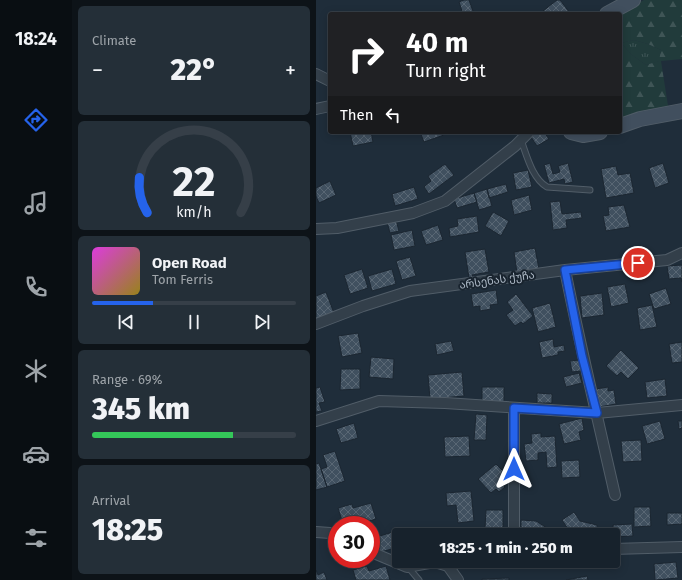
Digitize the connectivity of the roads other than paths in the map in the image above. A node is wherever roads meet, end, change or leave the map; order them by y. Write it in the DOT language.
graph roads {
  1 [pos="632,0"];
  2 [pos="611,12"];
  3 [pos="316,74"];
  4 [pos="328,81"];
  5 [pos="328,106"];
  6 [pos="316,109"];
  7 [pos="682,111"];
  8 [pos="622,125"];
  9 [pos="527,134"];
  10 [pos="521,140"];
  11 [pos="590,190"];
  12 [pos="316,229"];
  13 [pos="682,253"];
  14 [pos="565,270"];
  15 [pos="316,324"];
  16 [pos="682,405"];
  17 [pos="514,408"];
  18 [pos="597,413"];
  19 [pos="316,421"];
  20 [pos="614,495"];
  21 [pos="514,528"];
  22 [pos="316,532"];
  23 [pos="328,533"];
  24 [pos="682,547"];
  25 [pos="620,549"];
  26 [pos="380,556"];
  27 [pos="392,561"];
  28 [pos="408,568"];
  29 [pos="449,568"];
  30 [pos="419,580"];
  31 [pos="458,580"];
  1 -- 2 [label="main road"];
  3 -- 4 [label="street"];
  5 -- 6 [label="street"];
  7 -- 8 [label="main road"];
  9 -- 10 [label="street"];
  10 -- 11 [label="lane"];
  10 -- 12 [label="street"];
  13 -- 14 [label="street, არსენას ქუჩა"];
  14 -- 15 [label="street, არსენას ქუჩა"];
  14 -- 18 [label="street"];
  16 -- 18 [label="street"];
  17 -- 18 [label="street"];
  17 -- 19 [label="street"];
  17 -- 21 [label="street"];
  18 -- 20 [label="street"];
  22 -- 23 [label="street"];
  24 -- 25 [label="street"];
  26 -- 27 [label="street"];
  28 -- 30 [label="lane"];
  29 -- 31 [label="street"];
}
